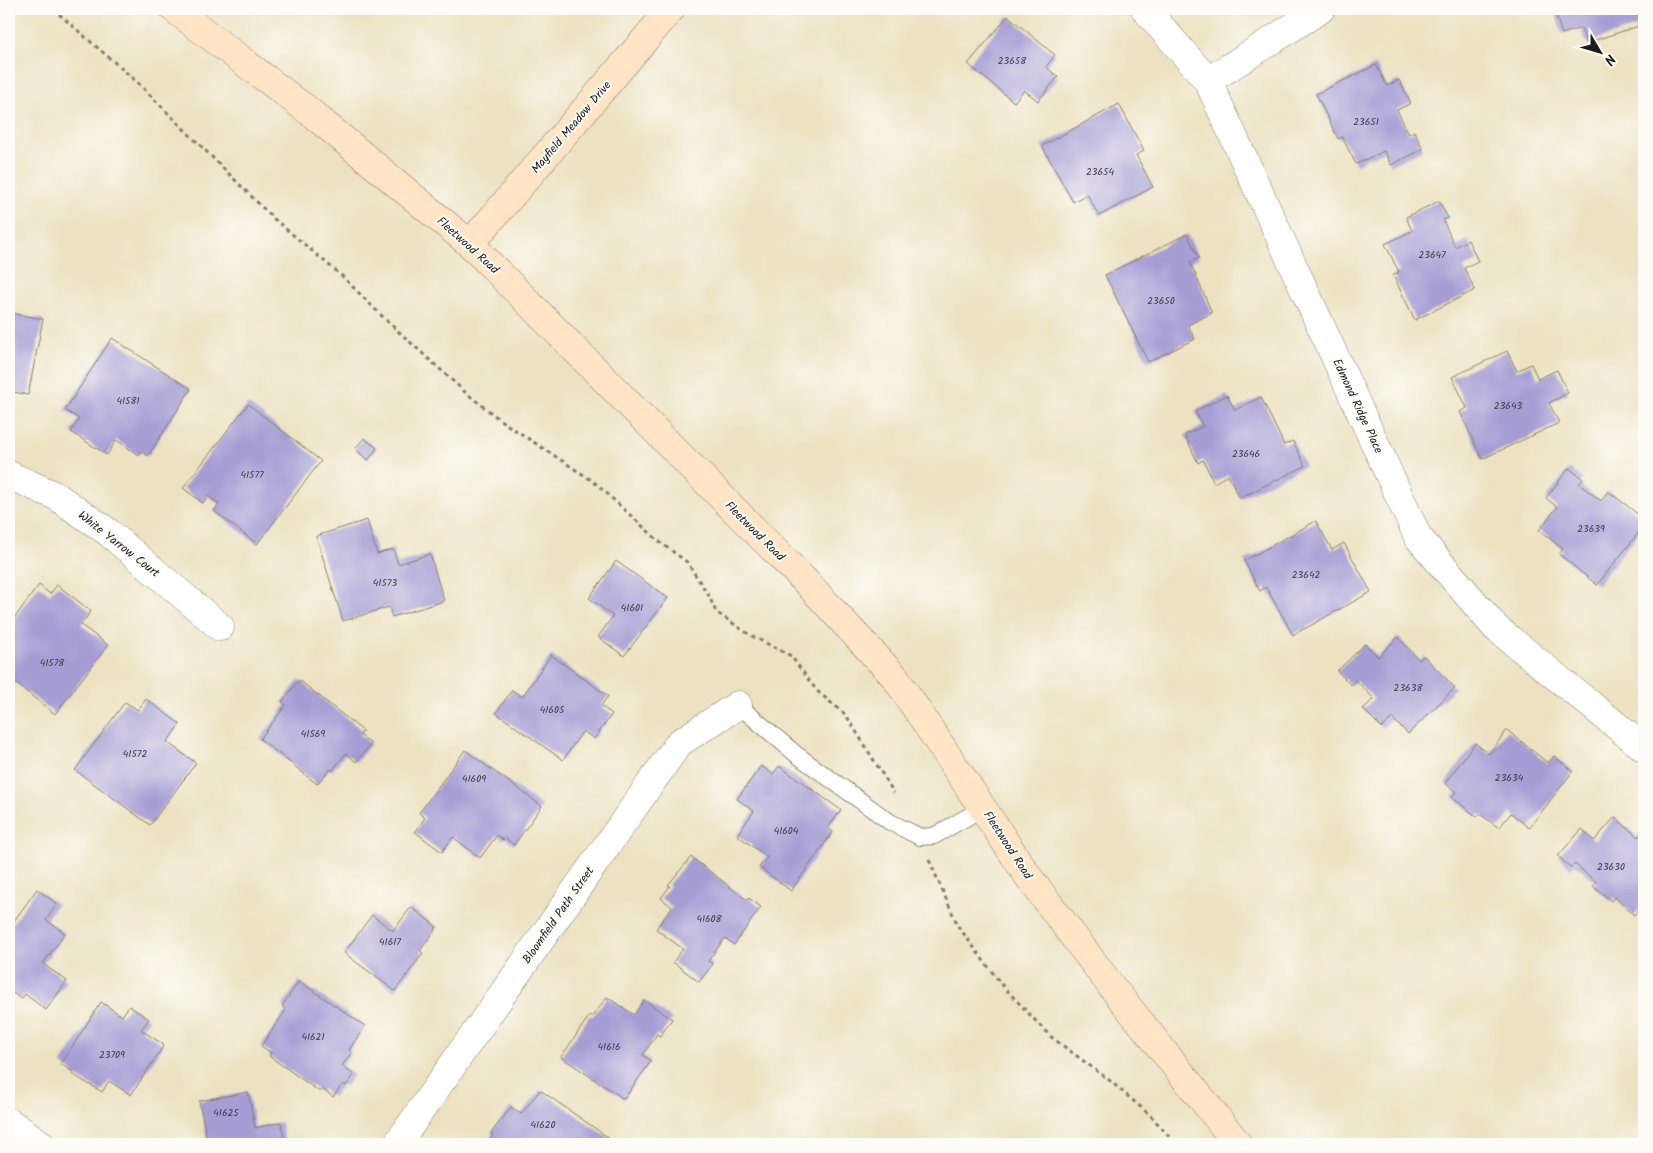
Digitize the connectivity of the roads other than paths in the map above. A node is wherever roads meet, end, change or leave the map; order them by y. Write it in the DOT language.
graph roads {
  1 [pos="174,9"];
  2 [pos="671,9"];
  3 [pos="1145,9"];
  4 [pos="1321,9"];
  5 [pos="1208,82"];
  6 [pos="470,244"];
  7 [pos="9,475"];
  8 [pos="220,628"];
  9 [pos="738,705"];
  10 [pos="1644,748"];
  11 [pos="983,808"];
  12 [pos="9,1122"];
  13 [pos="41,1144"];
  14 [pos="397,1144"];
  15 [pos="1238,1144"];
  1 -- 6 [label="main road, Fleetwood Road"];
  2 -- 6 [label="main road, Mayfield Meadow Drive"];
  3 -- 5 [label="street, Edmond Ridge Place"];
  4 -- 5 [label="street"];
  5 -- 10 [label="street, Edmond Ridge Place"];
  6 -- 11 [label="main road, Fleetwood Road"];
  7 -- 8 [label="street, White Yarrow Court"];
  9 -- 11 [label="lane"];
  9 -- 14 [label="street, Bloomfield Path Street"];
  11 -- 15 [label="main road, Fleetwood Road"];
  12 -- 13 [label="street"];
}
